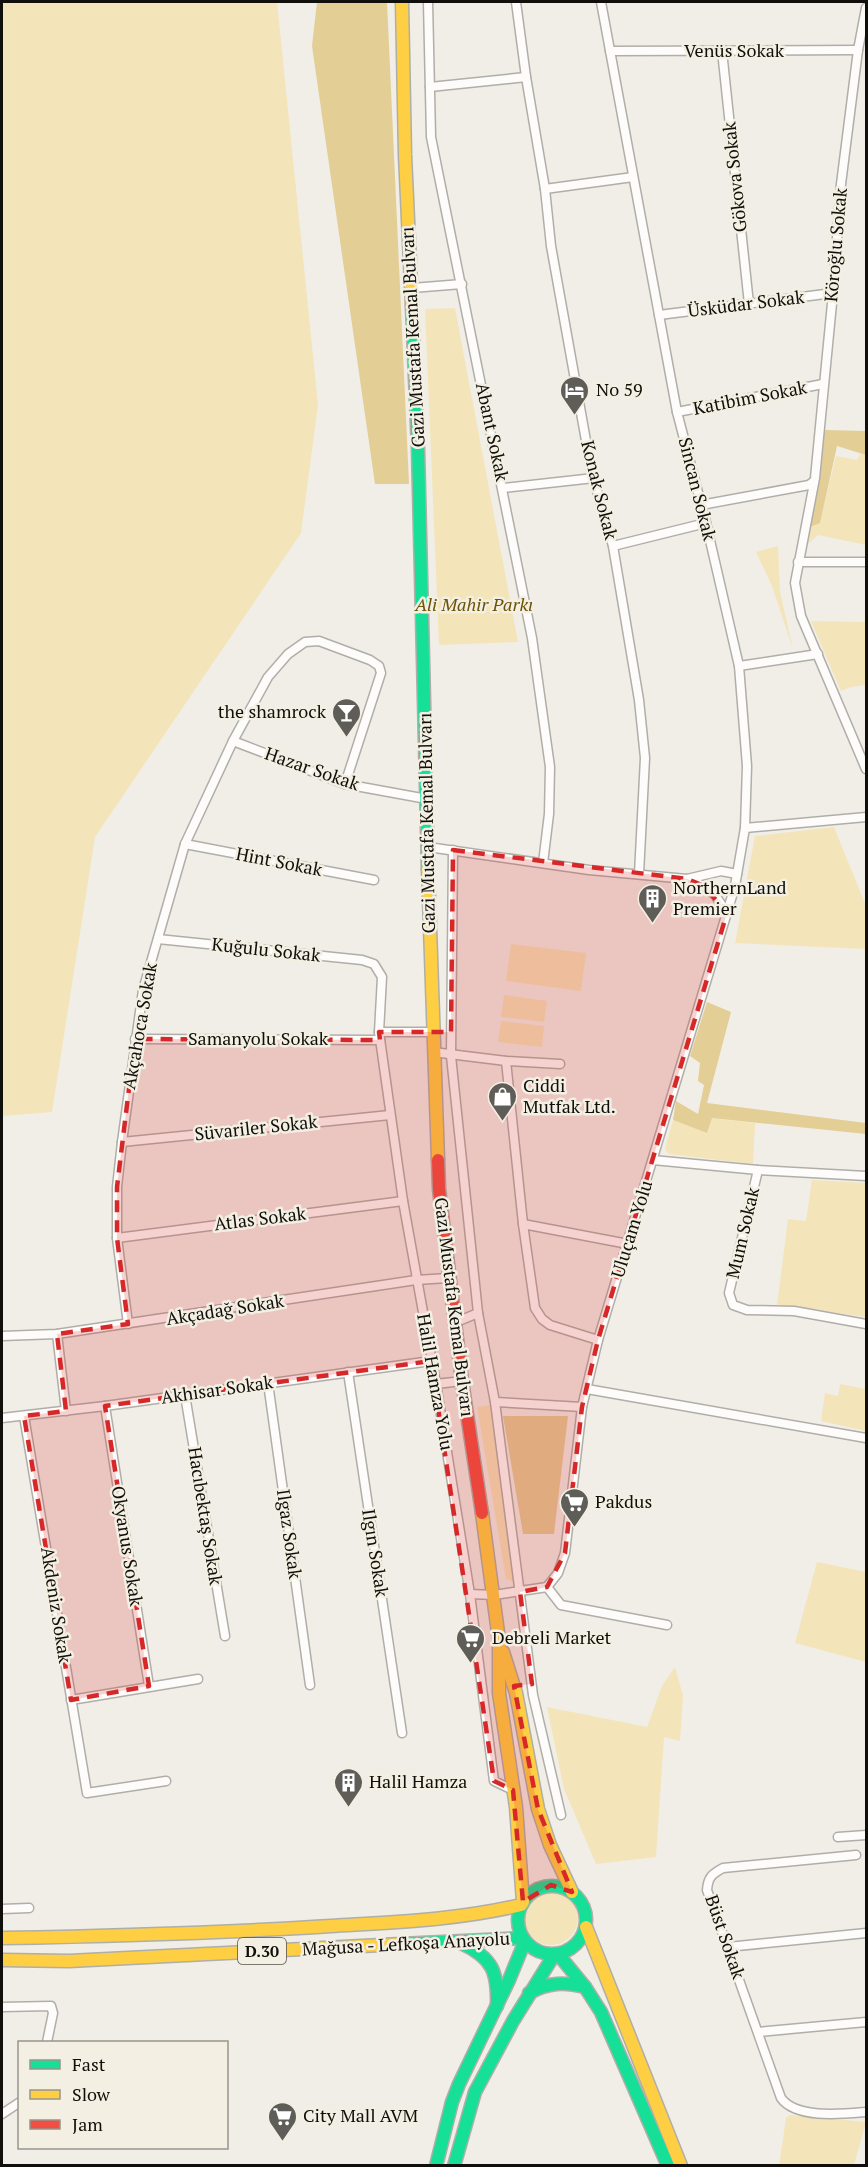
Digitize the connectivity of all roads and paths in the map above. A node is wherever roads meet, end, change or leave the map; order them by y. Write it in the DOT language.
graph roads {
  1 [pos="402,2"];
  2 [pos="428,2"];
  3 [pos="516,2"];
  4 [pos="601,2"];
  5 [pos="867,8"];
  6 [pos="858,50"];
  7 [pos="610,51"];
  8 [pos="722,51"];
  9 [pos="526,77"];
  10 [pos="430,87"];
  11 [pos="633,177"];
  12 [pos="545,189"];
  13 [pos="462,284"];
  14 [pos="411,288"];
  15 [pos="833,293"];
  16 [pos="749,304"];
  17 [pos="659,315"];
  18 [pos="823,384"];
  19 [pos="677,412"];
  20 [pos="594,478"];
  21 [pos="813,482"];
  22 [pos="503,488"];
  23 [pos="702,505"];
  24 [pos="706,523"];
  25 [pos="613,546"];
  26 [pos="798,562"];
  27 [pos="867,562"];
  28 [pos="818,654"];
  29 [pos="739,666"];
  30 [pos="233,741"];
  31 [pos="864,757"];
  32 [pos="867,769"];
  33 [pos="345,784"];
  34 [pos="428,799"];
  35 [pos="867,817"];
  36 [pos="745,828"];
  37 [pos="185,844"];
  38 [pos="428,847"];
  39 [pos="453,850"];
  40 [pos="543,863"];
  41 [pos="639,874"];
  42 [pos="737,874"];
  43 [pos="687,879"];
  44 [pos="374,880"];
  45 [pos="727,913"];
  46 [pos="158,939"];
  47 [pos="374,964"];
  48 [pos="432,1032"];
  49 [pos="380,1036"];
  50 [pos="135,1039"];
  51 [pos="433,1052"];
  52 [pos="451,1056"];
  53 [pos="506,1061"];
  54 [pos="560,1064"];
  55 [pos="390,1115"];
  56 [pos="122,1142"];
  57 [pos="653,1160"];
  58 [pos="758,1170"];
  59 [pos="867,1176"];
  60 [pos="403,1201"];
  61 [pos="523,1224"];
  62 [pos="117,1238"];
  63 [pos="628,1244"];
  64 [pos="448,1278"];
  65 [pos="416,1280"];
  66 [pos="478,1312"];
  67 [pos="454,1323"];
  68 [pos="128,1324"];
  69 [pos="867,1324"];
  70 [pos="57,1334"];
  71 [pos="2,1336"];
  72 [pos="598,1340"];
  73 [pos="431,1360"];
  74 [pos="348,1372"];
  75 [pos="462,1382"];
  76 [pos="268,1383"];
  77 [pos="436,1384"];
  78 [pos="587,1389"];
  79 [pos="185,1395"];
  80 [pos="495,1402"];
  81 [pos="105,1406"];
  82 [pos="582,1407"];
  83 [pos="66,1411"];
  84 [pos="24,1416"];
  85 [pos="2,1418"];
  86 [pos="867,1438"];
  87 [pos="547,1587"];
  88 [pos="520,1592"];
  89 [pos="470,1594"];
  90 [pos="494,1595"];
  91 [pos="667,1625"];
  92 [pos="225,1636"];
  93 [pos="499,1640"];
  94 [pos="198,1678"];
  95 [pos="532,1683"];
  96 [pos="310,1685"];
  97 [pos="148,1686"];
  98 [pos="513,1686"];
  99 [pos="71,1700"];
  100 [pos="402,1733"];
  101 [pos="166,1781"];
  102 [pos="513,1790"];
  103 [pos="561,1815"];
  104 [pos="863,1836"];
  105 [pos="838,1837"];
  106 [pos="572,1892"];
  107 [pos="522,1903"];
  108 [pos="29,1908"];
  109 [pos="2,1909"];
  110 [pos="586,1927"];
  111 [pos="867,1933"];
  112 [pos="2,1938"];
  113 [pos="524,1940"];
  114 [pos="456,1941"];
  115 [pos="728,1947"];
  116 [pos="556,1954"];
  117 [pos="2,1960"];
  118 [pos="585,1987"];
  119 [pos="529,1993"];
  120 [pos="497,2006"];
  121 [pos="2,2007"];
  122 [pos="867,2022"];
  123 [pos="758,2032"];
  124 [pos="47,2041"];
  125 [pos="16,2103"];
  126 [pos="867,2112"];
  127 [pos="2,2114"];
  128 [pos="436,2166"];
  129 [pos="454,2166"];
  130 [pos="668,2166"];
  131 [pos="681,2166"];
  1 -- 14 [label="main road, Gazi Mustafa Kemal Bulvarı"];
  2 -- 10 [label="street, Abant Sokak"];
  3 -- 9 [label="street, Konak Sokak"];
  4 -- 7 [label="street, Sincan Sokak"];
  5 -- 6 [label="street, Köroğlu Sokak"];
  6 -- 8 [label="street, Venüs Sokak"];
  6 -- 15 [label="street, Köroğlu Sokak"];
  7 -- 8 [label="street, Venüs Sokak"];
  7 -- 11 [label="street, Sincan Sokak"];
  8 -- 16 [label="street, Gökova Sokak"];
  9 -- 10 [label="street"];
  9 -- 12 [label="street, Konak Sokak"];
  10 -- 13 [label="street, Abant Sokak"];
  11 -- 12 [label="street"];
  11 -- 17 [label="street, Sincan Sokak"];
  12 -- 20 [label="street, Konak Sokak"];
  13 -- 14 [label="street"];
  13 -- 22 [label="street, Abant Sokak"];
  14 -- 34 [label="main road, Gazi Mustafa Kemal Bulvarı"];
  15 -- 16 [label="street, Üsküdar Sokak"];
  15 -- 18 [label="street, Köroğlu Sokak"];
  16 -- 17 [label="street, Üsküdar Sokak"];
  17 -- 19 [label="street, Sincan Sokak"];
  18 -- 19 [label="street, Katibim Sokak"];
  18 -- 21 [label="street, Köroğlu Sokak"];
  19 -- 23 [label="street, Sincan Sokak"];
  20 -- 22 [label="street"];
  20 -- 25 [label="street, Konak Sokak"];
  21 -- 23 [label="street"];
  21 -- 26 [label="street, Köroğlu Sokak"];
  22 -- 40 [label="street, Abant Sokak"];
  23 -- 24 [label="street, Sincan Sokak"];
  24 -- 25 [label="street"];
  24 -- 29 [label="street, Sincan Sokak"];
  25 -- 41 [label="street, Konak Sokak"];
  26 -- 27 [label="street"];
  26 -- 28 [label="street, Köroğlu Sokak"];
  28 -- 29 [label="street"];
  28 -- 31 [label="street, Köroğlu Sokak"];
  29 -- 36 [label="street, Sincan Sokak"];
  30 -- 33 [label="street, Hazar Sokak"];
  30 -- 33 [label="street, Akçahoca Sokak"];
  30 -- 37 [label="street, Akçahoca Sokak"];
  31 -- 32 [label="street, Köroğlu Sokak"];
  33 -- 34 [label="street, Hazar Sokak"];
  34 -- 38 [label="main road, Gazi Mustafa Kemal Bulvarı"];
  35 -- 36 [label="street"];
  36 -- 42 [label="street, Sincan Sokak"];
  37 -- 44 [label="street, Hint Sokak"];
  37 -- 46 [label="street, Akçahoca Sokak"];
  38 -- 39 [label="street"];
  38 -- 48 [label="main road, Gazi Mustafa Kemal Bulvarı"];
  39 -- 40 [label="street"];
  39 -- 52 [label="street"];
  40 -- 41 [label="street"];
  41 -- 43 [label="street"];
  42 -- 43 [label="street"];
  42 -- 45 [label="street, Uluçam Yolu"];
  43 -- 45 [label="street"];
  45 -- 57 [label="street, Uluçam Yolu"];
  46 -- 47 [label="street, Kuğulu Sokak"];
  46 -- 50 [label="street, Akçahoca Sokak"];
  47 -- 49 [label="street, Halil Hamza Yolu"];
  48 -- 49 [label="street, Samanyolu Sokak"];
  48 -- 51 [label="main road, Gazi Mustafa Kemal Bulvarı"];
  49 -- 50 [label="street, Samanyolu Sokak"];
  49 -- 55 [label="street, Halil Hamza Yolu"];
  50 -- 56 [label="street, Akçahoca Sokak"];
  51 -- 52 [label="street"];
  51 -- 64 [label="main road, Gazi Mustafa Kemal Bulvarı"];
  52 -- 53 [label="street"];
  52 -- 66 [label="street"];
  53 -- 54 [label="street"];
  53 -- 61 [label="street"];
  55 -- 56 [label="street, Süvariler Sokak"];
  55 -- 60 [label="street, Halil Hamza Yolu"];
  56 -- 62 [label="street, Akçahoca Sokak"];
  57 -- 58 [label="street"];
  57 -- 63 [label="street, Uluçam Yolu"];
  58 -- 59 [label="street"];
  58 -- 69 [label="street, Mum Sokak"];
  60 -- 62 [label="street, Atlas Sokak"];
  60 -- 65 [label="street, Halil Hamza Yolu"];
  61 -- 63 [label="street"];
  61 -- 72 [label="street"];
  62 -- 68 [label="street, Akçahoca Sokak"];
  63 -- 72 [label="street, Uluçam Yolu"];
  64 -- 65 [label="street, Akçadağ Sokak"];
  64 -- 67 [label="main road, Gazi Mustafa Kemal Bulvarı"];
  65 -- 68 [label="street, Akçadağ Sokak"];
  65 -- 73 [label="street, Halil Hamza Yolu"];
  66 -- 67 [label="street"];
  66 -- 80 [label="street"];
  67 -- 75 [label="main road, Gazi Mustafa Kemal Bulvarı"];
  68 -- 70 [label="street, Akçadağ Sokak"];
  70 -- 71 [label="street, Akçadağ Sokak"];
  70 -- 83 [label="street"];
  72 -- 78 [label="street, Uluçam Yolu"];
  73 -- 74 [label="street, Akhisar Sokak"];
  73 -- 77 [label="street, Halil Hamza Yolu"];
  74 -- 76 [label="street, Akhisar Sokak"];
  74 -- 100 [label="street, Ilgın Sokak"];
  75 -- 77 [label="street"];
  75 -- 90 [label="main road, Gazi Mustafa Kemal Bulvarı"];
  76 -- 79 [label="street, Akhisar Sokak"];
  76 -- 96 [label="street, Ilgaz Sokak"];
  77 -- 89 [label="street, Halil Hamza Yolu"];
  78 -- 82 [label="street, Uluçam Yolu"];
  78 -- 86 [label="street"];
  79 -- 81 [label="street, Akhisar Sokak"];
  79 -- 92 [label="street, Hacıbektaş Sokak"];
  80 -- 82 [label="street"];
  80 -- 88 [label="street"];
  81 -- 83 [label="street, Akhisar Sokak"];
  81 -- 97 [label="street, Okyanus Sokak"];
  82 -- 87 [label="street, Uluçam Yolu"];
  83 -- 84 [label="street, Akhisar Sokak"];
  84 -- 85 [label="street, Akhisar Sokak"];
  84 -- 99 [label="street, Akdeniz Sokak"];
  87 -- 88 [label="street"];
  87 -- 91 [label="street"];
  88 -- 90 [label="street"];
  88 -- 95 [label="street"];
  89 -- 90 [label="street"];
  89 -- 102 [label="street, Halil Hamza Yolu"];
  90 -- 93 [label="main road, Gazi Mustafa Kemal Bulvarı"];
  93 -- 98 [label="main road, Gazi Mustafa Kemal Bulvarı"];
  93 -- 102 [label="main road, Gazi Mustafa Kemal Bulvarı"];
  94 -- 97 [label="street"];
  95 -- 98 [label="street"];
  95 -- 103 [label="street"];
  97 -- 99 [label="street"];
  98 -- 106 [label="main road, Gazi Mustafa Kemal Bulvarı"];
  99 -- 101 [label="street, Akdeniz Sokak"];
  102 -- 107 [label="main road, Gazi Mustafa Kemal Bulvarı"];
  104 -- 105 [label="street"];
  104 -- 115 [label="street, Büst Sokak"];
  106 -- 107 [label="main road, D.30"];
  106 -- 110 [label="main road"];
  107 -- 112 [label="main road, D.30"];
  107 -- 113 [label="main road"];
  108 -- 109 [label="street"];
  110 -- 116 [label="main road"];
  110 -- 131 [label="main road"];
  111 -- 115 [label="street"];
  113 -- 114 [label="main road, Mağusa - Lefkoşa Anayolu / D.30"];
  113 -- 116 [label="main road, D.30"];
  113 -- 120 [label="main road"];
  114 -- 117 [label="main road, Mağusa - Lefkoşa Anayolu / D.30"];
  114 -- 120 [label="main road"];
  115 -- 123 [label="street, Büst Sokak"];
  116 -- 118 [label="main road, D.30"];
  116 -- 119 [label="main road"];
  118 -- 119 [label="main road"];
  118 -- 130 [label="main road, D.30"];
  119 -- 129 [label="main road"];
  120 -- 128 [label="main road"];
  121 -- 124 [label="street"];
  122 -- 123 [label="street"];
  123 -- 126 [label="street, Büst Sokak"];
  125 -- 127 [label="street"];
}
